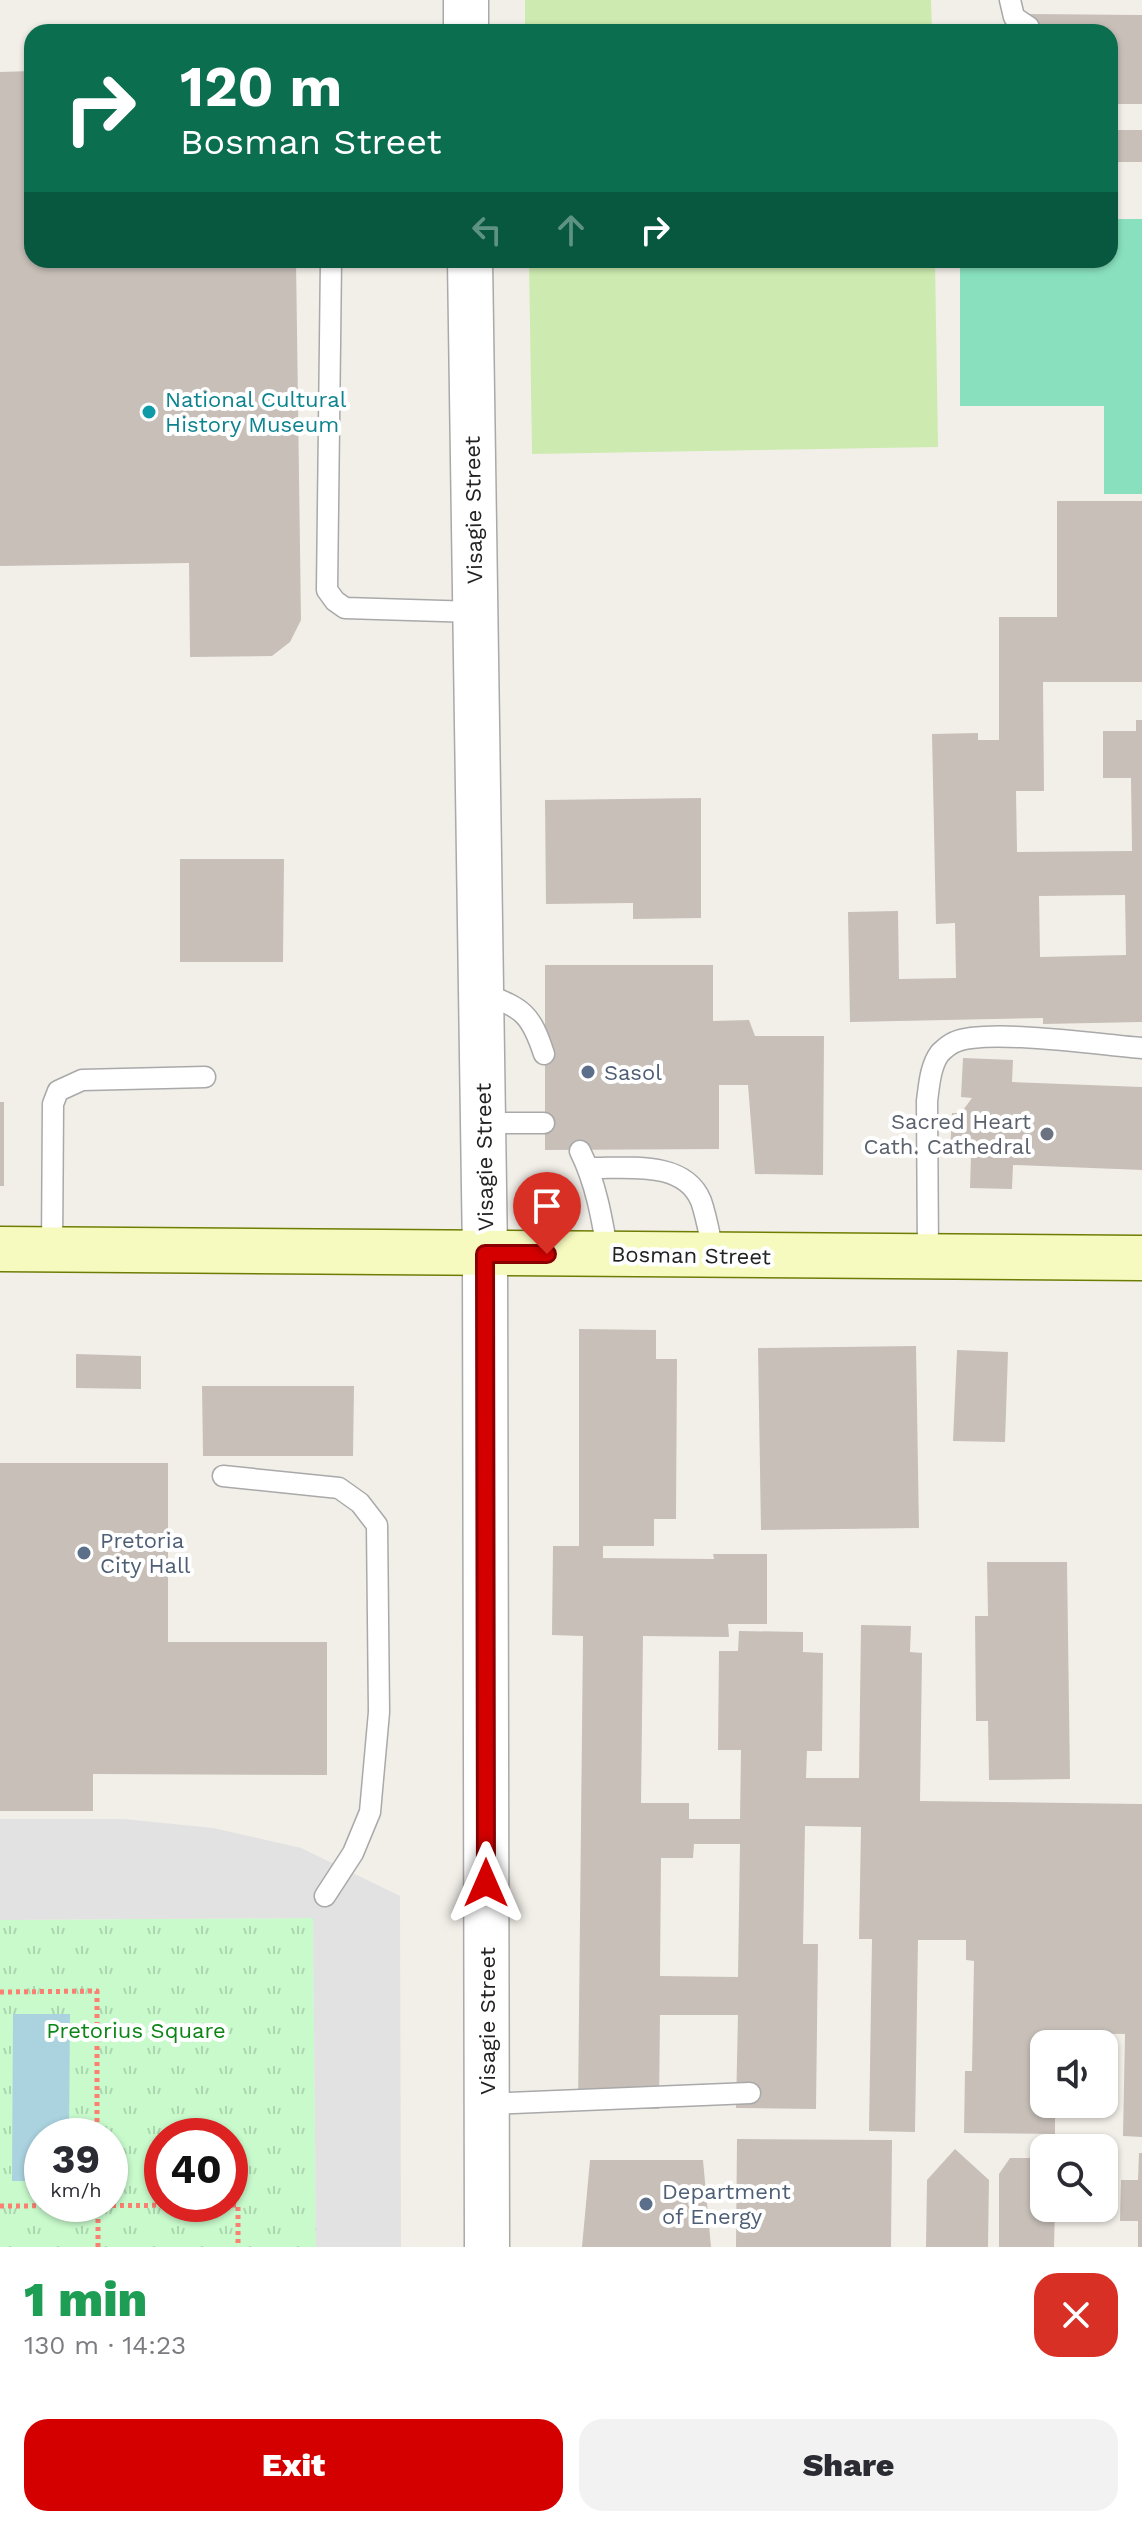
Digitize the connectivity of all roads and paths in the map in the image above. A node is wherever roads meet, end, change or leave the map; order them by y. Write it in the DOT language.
graph roads {
  1 [pos="466,0"];
  2 [pos="1010,0"];
  3 [pos="466,24"];
  4 [pos="1024,24"];
  5 [pos="331,268"];
  6 [pos="470,268"];
  7 [pos="475,612"];
  8 [pos="481,992"];
  9 [pos="1142,1048"];
  10 [pos="544,1054"];
  11 [pos="205,1077"];
  12 [pos="483,1123"];
  13 [pos="544,1123"];
  14 [pos="0,1249"];
  15 [pos="52,1250"];
  16 [pos="485,1254"];
  17 [pos="608,1254"];
  18 [pos="714,1256"];
  19 [pos="928,1256"];
  20 [pos="1142,1258"];
  21 [pos="223,1476"];
  22 [pos="325,1896"];
  23 [pos="0,1992"];
  24 [pos="750,2093"];
  25 [pos="487,2104"];
  26 [pos="97,2118"];
  27 [pos="128,2205"];
  28 [pos="0,2206"];
  29 [pos="24,2206"];
  30 [pos="98,2222"];
  31 [pos="98,2247"];
  32 [pos="238,2247"];
  33 [pos="487,2247"];
  1 -- 3 [label="street"];
  2 -- 4 [label="lane"];
  5 -- 7 [label="lane"];
  6 -- 7 [label="street, Visagie Street"];
  7 -- 8 [label="street, Visagie Street"];
  8 -- 10 [label="lane"];
  8 -- 12 [label="street, Visagie Street"];
  9 -- 19 [label="lane"];
  11 -- 15 [label="lane"];
  12 -- 13 [label="lane"];
  12 -- 16 [label="street, Visagie Street"];
  14 -- 15 [label="main road, Bosman Street"];
  15 -- 16 [label="main road, Bosman Street"];
  16 -- 17 [label="main road, Bosman Street"];
  16 -- 25 [label="street, Visagie Street"];
  17 -- 18 [label="main road, Bosman Street"];
  17 -- 18 [label="lane"];
  18 -- 19 [label="main road, Bosman Street"];
  19 -- 20 [label="main road, Bosman Street"];
  21 -- 22 [label="lane"];
  23 -- 26 [label="path"];
  24 -- 25 [label="lane"];
  25 -- 33 [label="street, Visagie Street"];
  27 -- 32 [label="path"];
  28 -- 29 [label="path"];
  30 -- 31 [label="path"];
}
